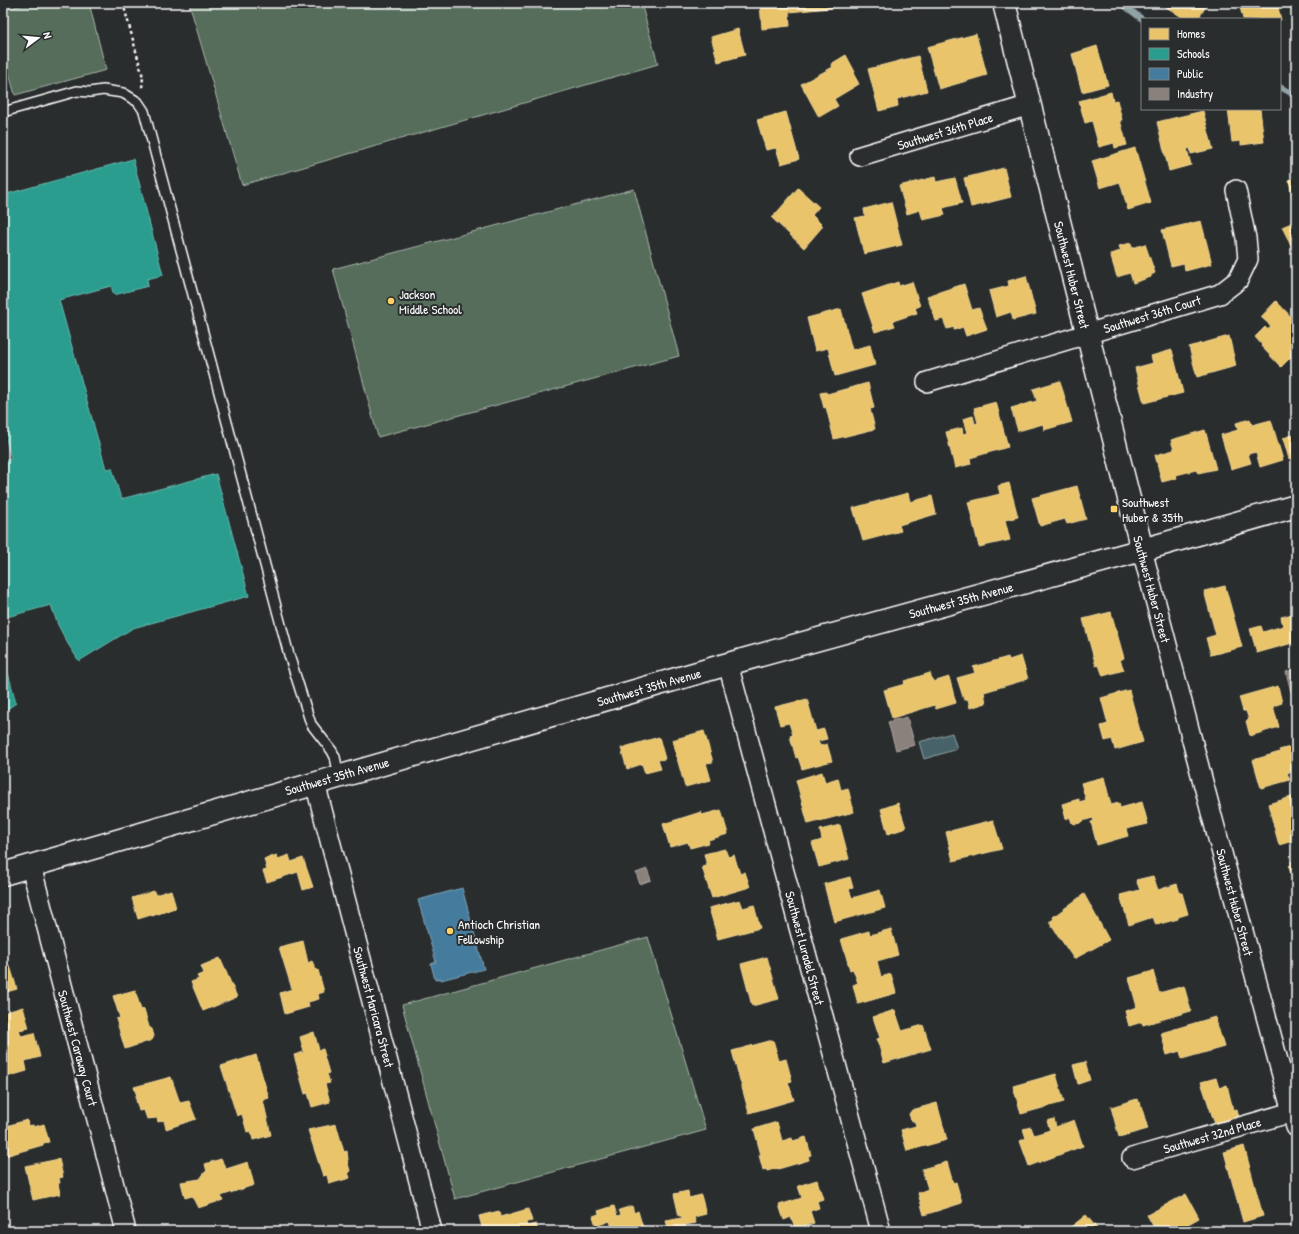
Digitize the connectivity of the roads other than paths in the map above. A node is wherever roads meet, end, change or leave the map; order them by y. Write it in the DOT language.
graph roads {
  1 [pos="1004,3"];
  2 [pos="1030,105"];
  3 [pos="3,112"];
  4 [pos="860,156"];
  5 [pos="1236,190"];
  6 [pos="1087,334"];
  7 [pos="927,382"];
  8 [pos="1296,506"];
  9 [pos="1142,550"];
  10 [pos="728,664"];
  11 [pos="339,776"];
  12 [pos="315,783"];
  13 [pos="31,866"];
  14 [pos="3,874"];
  15 [pos="1294,1119"];
  16 [pos="1132,1158"];
  17 [pos="126,1231"];
  18 [pos="432,1231"];
  19 [pos="881,1231"];
  1 -- 2 [label="street, Southwest Huber Street"];
  2 -- 4 [label="street, Southwest 36th Place"];
  2 -- 6 [label="street, Southwest Huber Street"];
  3 -- 11 [label="lane"];
  5 -- 6 [label="street, Southwest 36th Court"];
  6 -- 7 [label="street, Southwest 36th Court"];
  6 -- 9 [label="street, Southwest Huber Street"];
  8 -- 9 [label="street, Southwest 35th Avenue"];
  9 -- 10 [label="street, Southwest 35th Avenue"];
  9 -- 15 [label="street, Southwest Huber Street"];
  10 -- 11 [label="street, Southwest 35th Avenue"];
  10 -- 19 [label="street, Southwest Luradel Street"];
  11 -- 12 [label="street, Southwest 35th Avenue"];
  12 -- 13 [label="street, Southwest 35th Avenue"];
  12 -- 18 [label="street, Southwest Maricara Street"];
  13 -- 14 [label="street, Southwest 35th Avenue"];
  13 -- 17 [label="street, Southwest Caraway Court"];
  15 -- 16 [label="street, Southwest 32nd Place"];
}
